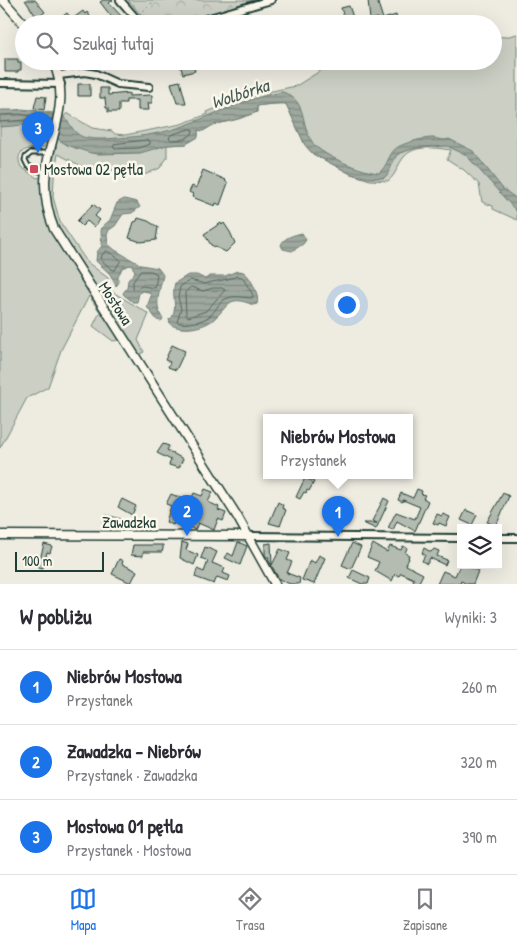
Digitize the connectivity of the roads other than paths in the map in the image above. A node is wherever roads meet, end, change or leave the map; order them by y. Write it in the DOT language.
graph roads {
  1 [pos="3,0"];
  2 [pos="120,0"];
  3 [pos="271,0"];
  4 [pos="16,15"];
  5 [pos="133,15"];
  6 [pos="220,15"];
  7 [pos="57,70"];
  8 [pos="59,74"];
  9 [pos="0,83"];
  10 [pos="61,84"];
  11 [pos="149,88"];
  12 [pos="49,153"];
  13 [pos="46,174"];
  14 [pos="0,535"];
  15 [pos="249,536"];
  16 [pos="457,538"];
  17 [pos="502,538"];
  18 [pos="517,538"];
  19 [pos="275,584"];
  1 -- 4 [label="street"];
  2 -- 5 [label="street"];
  3 -- 6 [label="street"];
  7 -- 8 [label="street, Mostowa"];
  8 -- 10 [label="street, Mostowa"];
  8 -- 11 [label="street"];
  9 -- 10 [label="street"];
  10 -- 12 [label="street, Mostowa"];
  12 -- 13 [label="street, Mostowa"];
  12 -- 13 [label="lane"];
  13 -- 15 [label="street, Mostowa"];
  14 -- 15 [label="street, Zawadzka"];
  15 -- 16 [label="street, Zawadzka"];
  15 -- 19 [label="street, Mostowa"];
  17 -- 18 [label="street"];
}
